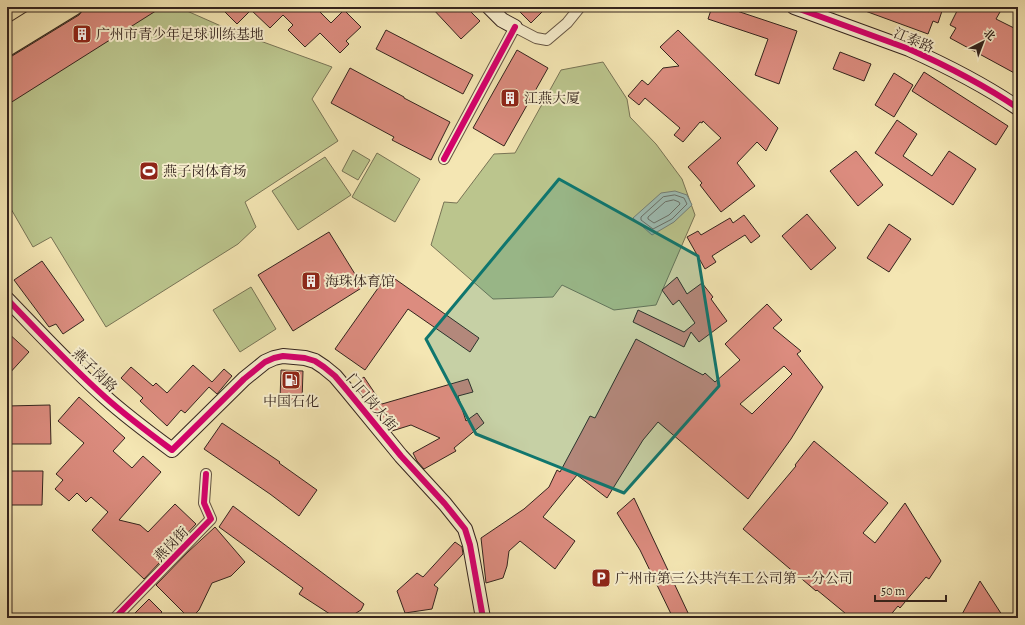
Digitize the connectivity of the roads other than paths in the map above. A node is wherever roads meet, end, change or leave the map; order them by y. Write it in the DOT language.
graph roads {
  1 [pos="50,7"];
  2 [pos="74,7"];
  3 [pos="489,7"];
  4 [pos="499,7"];
  5 [pos="580,7"];
  6 [pos="794,7"];
  7 [pos="515,27"];
  8 [pos="7,34"];
  9 [pos="7,48"];
  10 [pos="1018,108"];
  11 [pos="444,159"];
  12 [pos="7,299"];
  13 [pos="172,450"];
  14 [pos="206,474"];
  15 [pos="115,618"];
  16 [pos="483,618"];
  1 -- 8 [label="main road"];
  2 -- 9 [label="main road"];
  3 -- 7 [label="street"];
  4 -- 7 [label="street"];
  5 -- 7 [label="street"];
  6 -- 10 [label="street, 江泰路"];
  7 -- 11 [label="street"];
  12 -- 13 [label="street, 燕子岗路"];
  13 -- 16 [label="street, 门口岗大街"];
  14 -- 15 [label="street, 燕岗街"];
}
